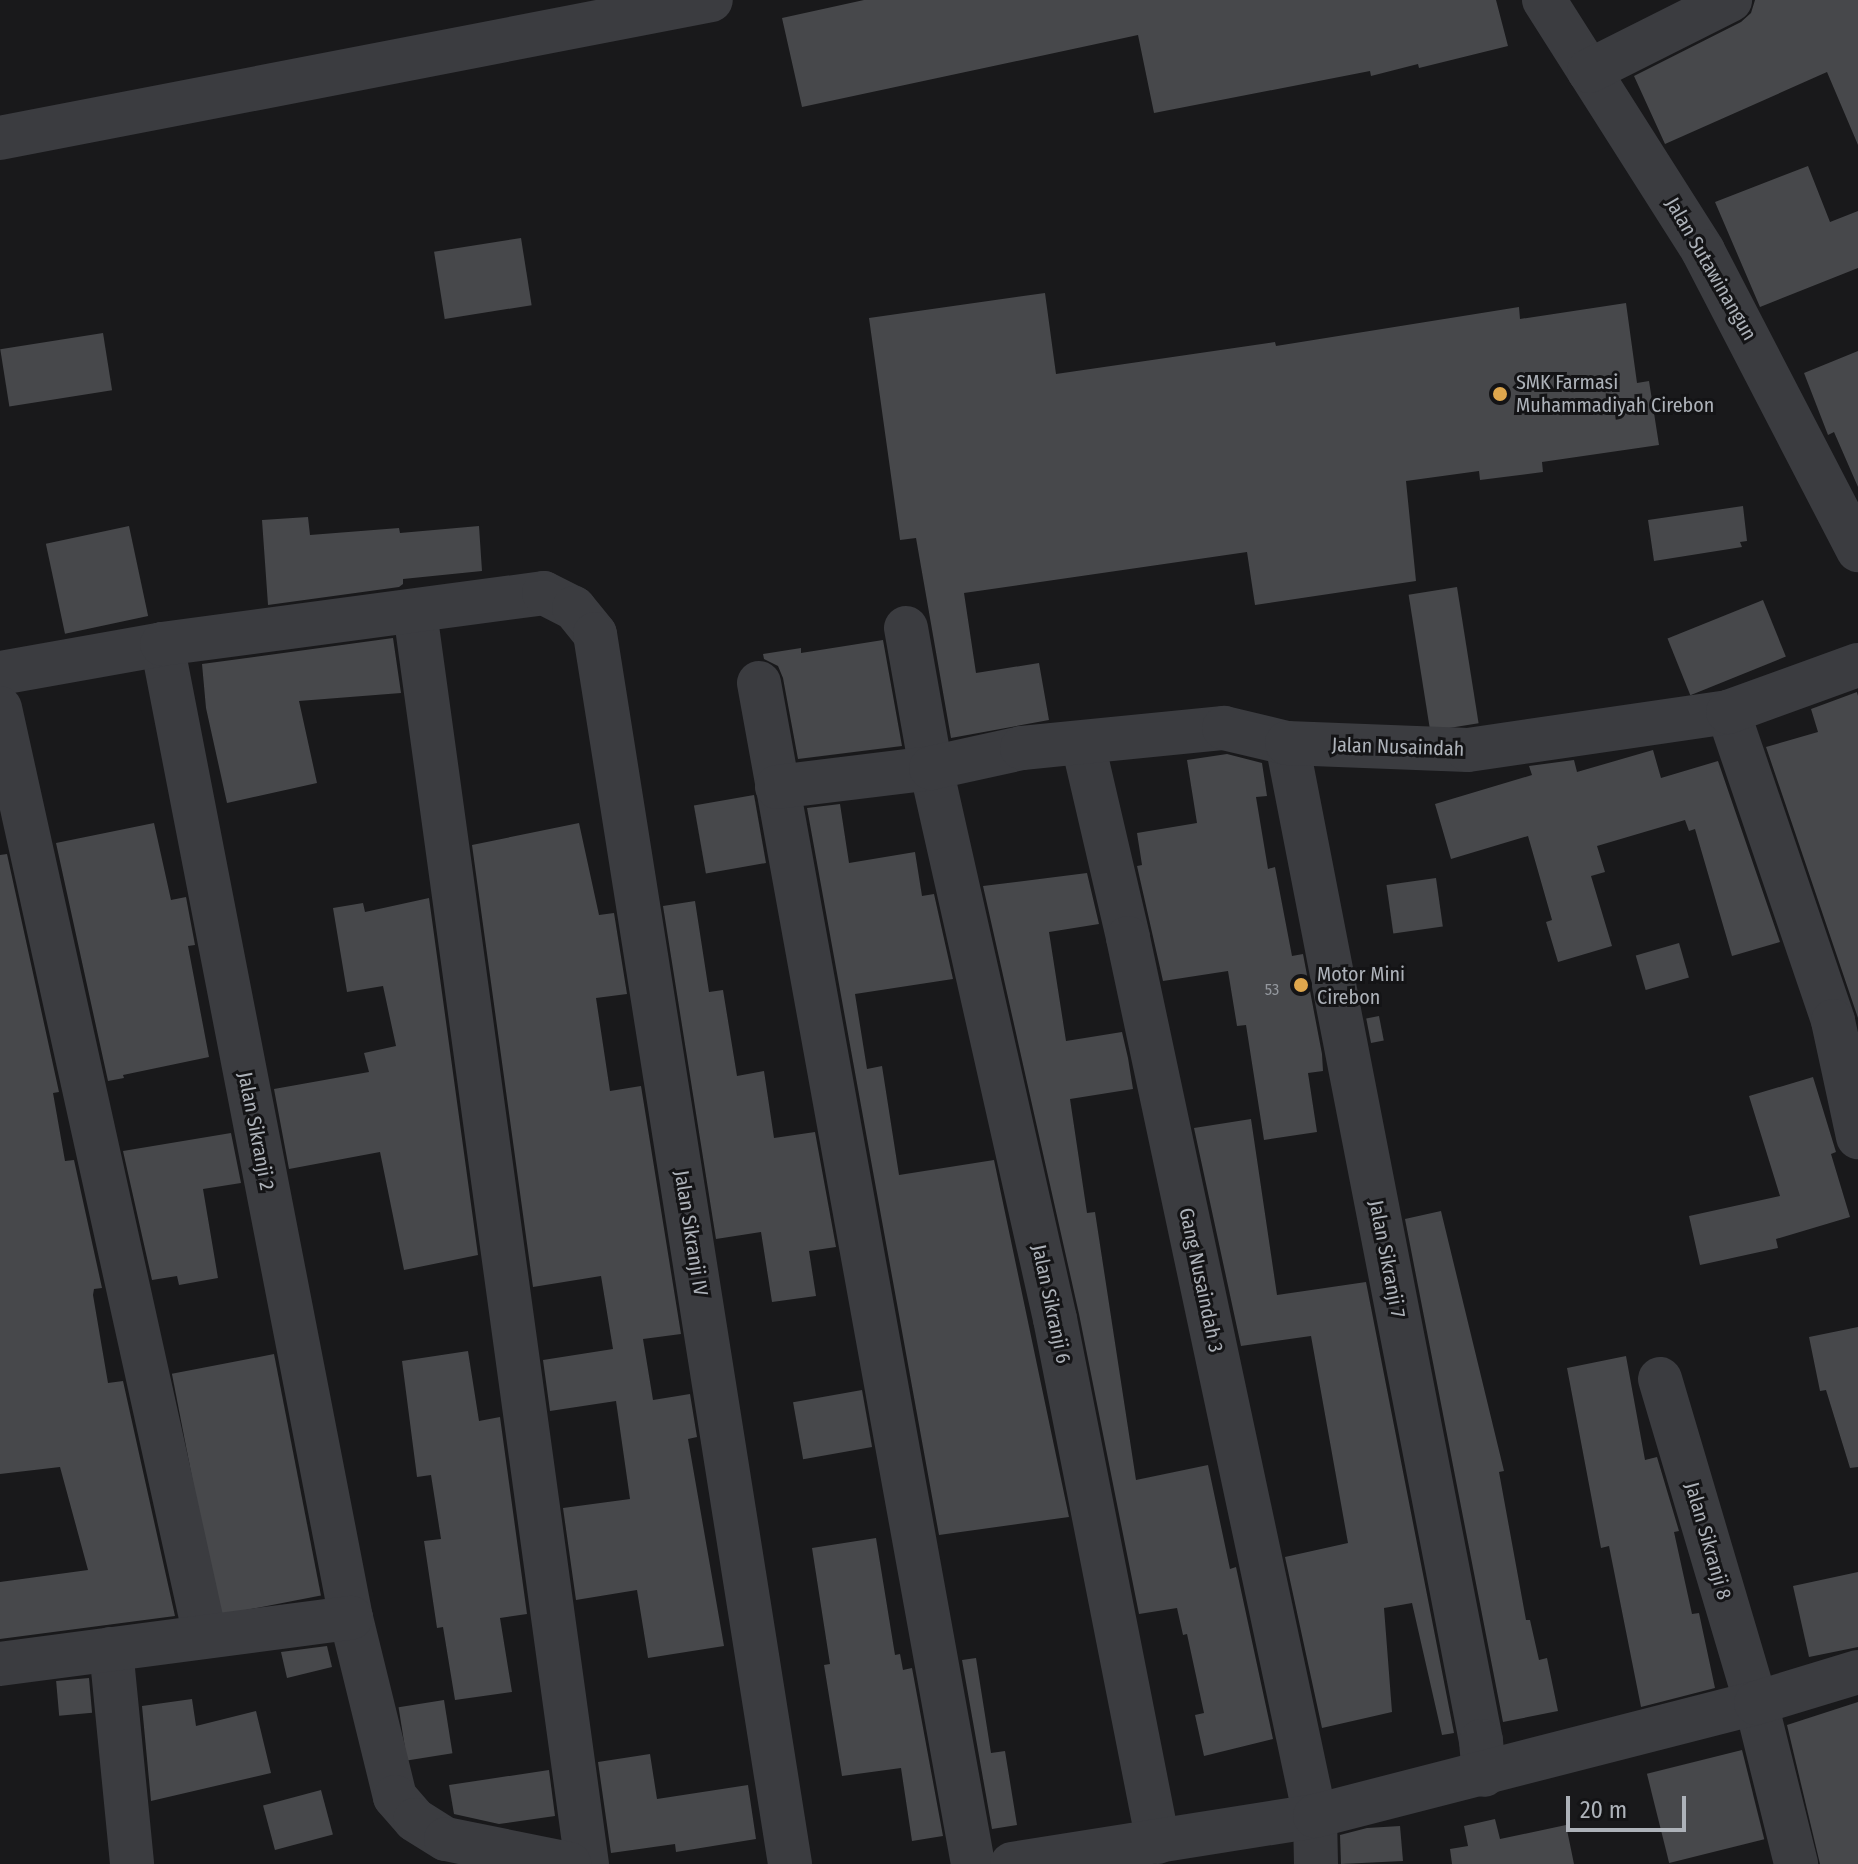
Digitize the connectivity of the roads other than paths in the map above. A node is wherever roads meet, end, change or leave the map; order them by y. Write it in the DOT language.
graph roads {
  1 [pos="711,0"];
  2 [pos="1544,0"];
  3 [pos="1730,0"];
  4 [pos="1589,71"];
  5 [pos="0,138"];
  6 [pos="1858,550"];
  7 [pos="415,612"];
  8 [pos="906,628"];
  9 [pos="162,644"];
  10 [pos="1858,665"];
  11 [pos="0,673"];
  12 [pos="759,683"];
  13 [pos="0,708"];
  14 [pos="1728,712"];
  15 [pos="1287,743"];
  16 [pos="1083,744"];
  17 [pos="931,768"];
  18 [pos="777,787"];
  19 [pos="1848,1044"];
  20 [pos="1858,1137"];
  21 [pos="1660,1379"];
  22 [pos="351,1618"];
  23 [pos="205,1636"];
  24 [pos="111,1649"];
  25 [pos="0,1664"];
  26 [pos="1858,1672"];
  27 [pos="1756,1703"];
  28 [pos="1484,1775"];
  29 [pos="1315,1816"];
  30 [pos="1158,1842"];
  31 [pos="466,1854"];
  32 [pos="1026,1863"];
  33 [pos="132,1864"];
  34 [pos="569,1864"];
  35 [pos="587,1864"];
  36 [pos="790,1864"];
  37 [pos="973,1864"];
  38 [pos="1316,1864"];
  39 [pos="1796,1864"];
  1 -- 5 [label="street"];
  2 -- 4 [label="street, Jalan Sutawinangun"];
  3 -- 4 [label="street"];
  4 -- 6 [label="street, Jalan Sutawinangun"];
  7 -- 9 [label="street"];
  7 -- 35 [label="street"];
  7 -- 36 [label="street, Jalan Sikranji IV"];
  8 -- 17 [label="street, Jalan Sikranji 6"];
  9 -- 11 [label="street"];
  9 -- 22 [label="street, Jalan Sikranji 2"];
  10 -- 14 [label="street, Jalan Nusaindah"];
  12 -- 18 [label="street"];
  13 -- 23 [label="street"];
  14 -- 15 [label="street, Jalan Nusaindah"];
  14 -- 19 [label="street"];
  15 -- 16 [label="street, Jalan Nusaindah"];
  15 -- 28 [label="street, Jalan Sikranji 7"];
  16 -- 17 [label="street, Jalan Nusaindah"];
  16 -- 29 [label="street, Gang Nusaindah 3"];
  17 -- 18 [label="street, Jalan Nusaindah"];
  17 -- 30 [label="street, Jalan Sikranji 6"];
  18 -- 37 [label="street"];
  19 -- 20 [label="street"];
  21 -- 27 [label="street, Jalan Sikranji 8"];
  22 -- 23 [label="street"];
  22 -- 31 [label="street, Jalan Sikranji 2"];
  23 -- 24 [label="street"];
  24 -- 25 [label="street"];
  24 -- 33 [label="street"];
  26 -- 27 [label="street"];
  27 -- 28 [label="street"];
  27 -- 39 [label="street, Jalan Sikranji 8"];
  28 -- 29 [label="street"];
  29 -- 30 [label="street"];
  29 -- 38 [label="street, Gang Nusaindah 3"];
  30 -- 32 [label="street"];
  31 -- 34 [label="street, Jalan Sikranji 2"];
}
